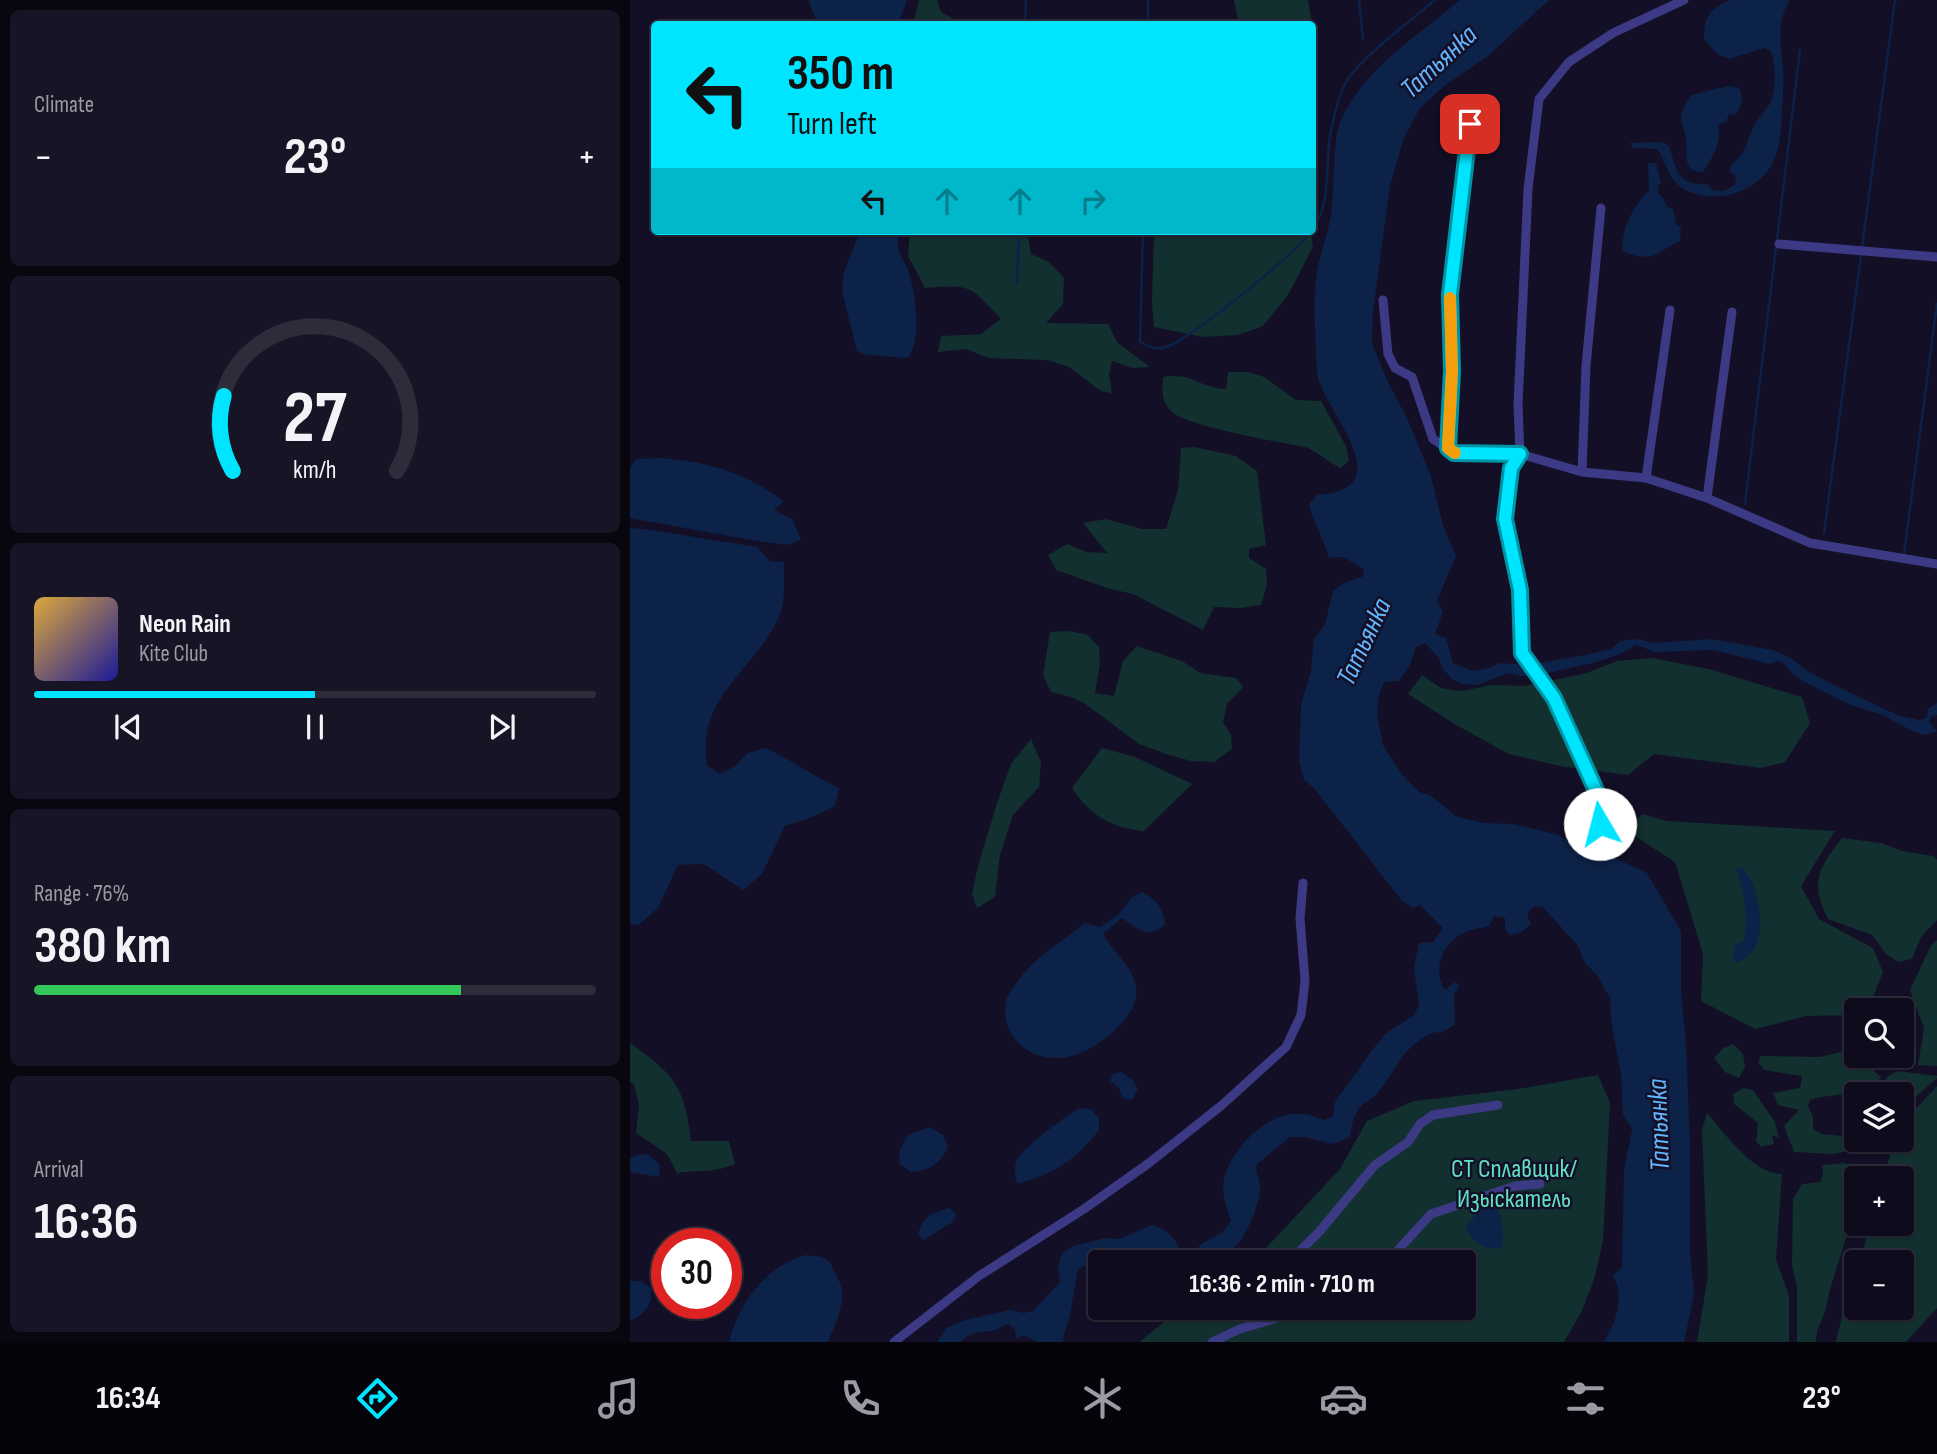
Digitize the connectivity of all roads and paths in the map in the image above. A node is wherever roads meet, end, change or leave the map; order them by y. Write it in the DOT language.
graph roads {
  1 [pos="1684,0"];
  2 [pos="1470,124"];
  3 [pos="1601,208"];
  4 [pos="1779,244"];
  5 [pos="1937,257"];
  6 [pos="1383,300"];
  7 [pos="1670,310"];
  8 [pos="1732,312"];
  9 [pos="1448,448"];
  10 [pos="1520,454"];
  11 [pos="1582,471"];
  12 [pos="1646,478"];
  13 [pos="1707,498"];
  14 [pos="1937,564"];
  15 [pos="1600,824"];
  16 [pos="1303,883"];
  17 [pos="1498,1105"];
  18 [pos="1540,1184"];
  19 [pos="1301,1250"];
  20 [pos="1397,1250"];
  21 [pos="1265,1320"];
  22 [pos="894,1342"];
  23 [pos="1212,1342"];
  1 -- 10 [label="street"];
  2 -- 9 [label="street"];
  3 -- 11 [label="street"];
  4 -- 5 [label="street"];
  6 -- 9 [label="street"];
  7 -- 12 [label="street"];
  8 -- 13 [label="street"];
  9 -- 10 [label="street"];
  10 -- 11 [label="street"];
  10 -- 15 [label="street"];
  11 -- 12 [label="street"];
  12 -- 13 [label="street"];
  13 -- 14 [label="street"];
  16 -- 22 [label="street"];
  17 -- 19 [label="street"];
  18 -- 20 [label="street"];
  21 -- 23 [label="street"];
}
